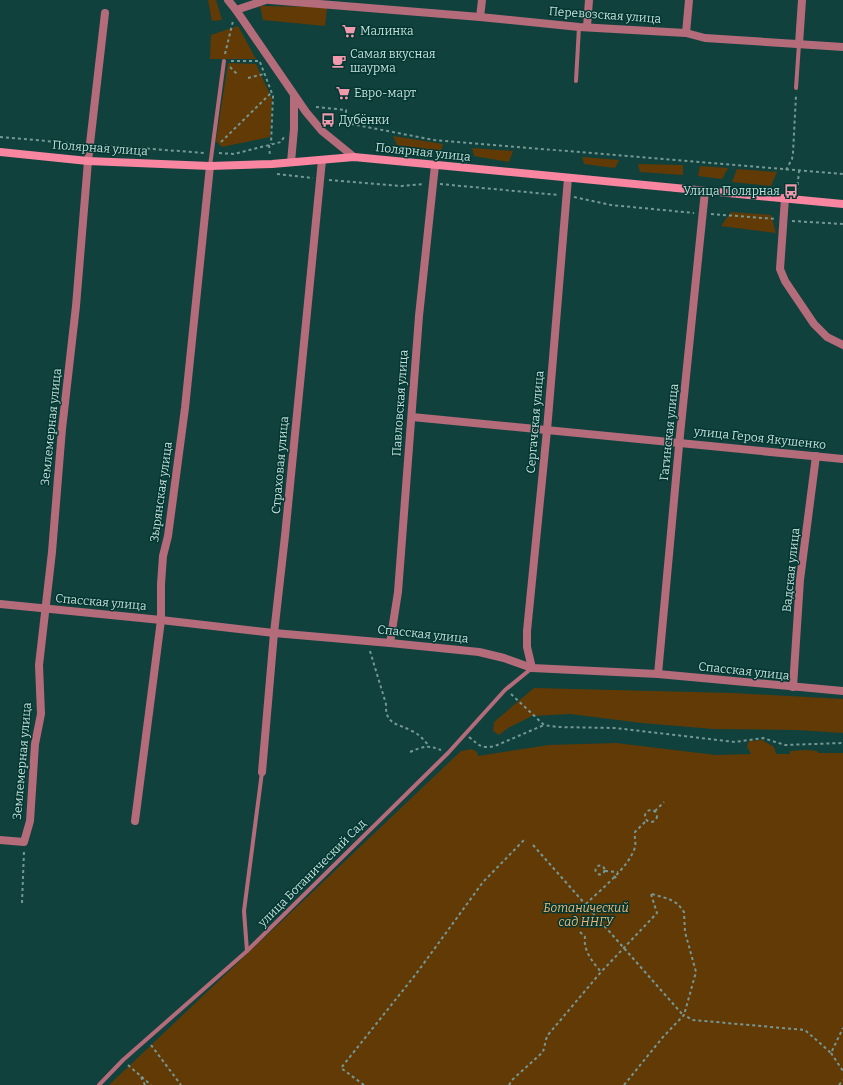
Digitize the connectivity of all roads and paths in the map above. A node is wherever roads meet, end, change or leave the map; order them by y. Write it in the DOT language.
graph roads {
  1 [pos="228,0"];
  2 [pos="266,0"];
  3 [pos="270,0"];
  4 [pos="482,0"];
  5 [pos="589,0"];
  6 [pos="689,0"];
  7 [pos="802,0"];
  8 [pos="355,3"];
  9 [pos="236,10"];
  10 [pos="105,13"];
  11 [pos="480,17"];
  12 [pos="583,27"];
  13 [pos="686,33"];
  14 [pos="799,44"];
  15 [pos="843,47"];
  16 [pos="262,48"];
  17 [pos="224,61"];
  18 [pos="260,61"];
  19 [pos="264,74"];
  20 [pos="248,78"];
  21 [pos="576,81"];
  22 [pos="796,88"];
  23 [pos="272,92"];
  24 [pos="294,96"];
  25 [pos="316,107"];
  26 [pos="286,134"];
  27 [pos="0,137"];
  28 [pos="272,144"];
  29 [pos="90,145"];
  30 [pos="0,152"];
  31 [pos="211,153"];
  32 [pos="354,157"];
  33 [pos="322,160"];
  34 [pos="88,161"];
  35 [pos="291,162"];
  36 [pos="435,165"];
  37 [pos="210,166"];
  38 [pos="786,170"];
  39 [pos="799,171"];
  40 [pos="273,173"];
  41 [pos="843,174"];
  42 [pos="568,178"];
  43 [pos="320,179"];
  44 [pos="432,184"];
  45 [pos="705,191"];
  46 [pos="791,191"];
  47 [pos="566,196"];
  48 [pos="785,198"];
  49 [pos="843,204"];
  50 [pos="703,213"];
  51 [pos="783,220"];
  52 [pos="843,224"];
  53 [pos="843,345"];
  54 [pos="412,417"];
  55 [pos="546,430"];
  56 [pos="679,442"];
  57 [pos="816,456"];
  58 [pos="843,459"];
  59 [pos="0,604"];
  60 [pos="44,609"];
  61 [pos="161,620"];
  62 [pos="274,633"];
  63 [pos="367,641"];
  64 [pos="390,643"];
  65 [pos="532,668"];
  66 [pos="658,674"];
  67 [pos="793,688"];
  68 [pos="505,690"];
  69 [pos="843,692"];
  70 [pos="544,725"];
  71 [pos="465,734"];
  72 [pos="843,743"];
  73 [pos="429,746"];
  74 [pos="410,752"];
  75 [pos="448,753"];
  76 [pos="262,772"];
  77 [pos="664,802"];
  78 [pos="655,811"];
  79 [pos="647,820"];
  80 [pos="135,822"];
  81 [pos="525,839"];
  82 [pos="0,840"];
  83 [pos="533,845"];
  84 [pos="24,846"];
  85 [pos="605,871"];
  86 [pos="619,872"];
  87 [pos="614,876"];
  88 [pos="617,879"];
  89 [pos="22,903"];
  90 [pos="586,904"];
  91 [pos="580,932"];
  92 [pos="624,948"];
  93 [pos="248,951"];
  94 [pos="601,972"];
  95 [pos="684,1015"];
  96 [pos="843,1028"];
  97 [pos="146,1040"];
  98 [pos="831,1053"];
  99 [pos="122,1060"];
  100 [pos="843,1071"];
  101 [pos="139,1075"];
  102 [pos="843,1080"];
  103 [pos="99,1085"];
  104 [pos="145,1085"];
  105 [pos="151,1085"];
  106 [pos="181,1085"];
  107 [pos="364,1085"];
  108 [pos="509,1085"];
  109 [pos="624,1085"];
  110 [pos="839,1085"];
  1 -- 9 [label="street"];
  2 -- 9 [label="street"];
  3 -- 8 [label="street, Перевозская улица"];
  4 -- 11 [label="street"];
  5 -- 12 [label="street"];
  6 -- 13 [label="street"];
  7 -- 14 [label="street"];
  8 -- 11 [label="street, Перевозская улица"];
  9 -- 16 [label="street"];
  9 -- 17 [label="path"];
  10 -- 29 [label="street, Землемерная улица"];
  11 -- 12 [label="street, Перевозская улица"];
  12 -- 13 [label="street, Перевозская улица"];
  12 -- 21 [label="lane"];
  13 -- 14 [label="street, Перевозская улица"];
  14 -- 15 [label="street, Перевозская улица"];
  14 -- 22 [label="lane"];
  16 -- 18 [label="path"];
  16 -- 24 [label="street"];
  17 -- 18 [label="path"];
  17 -- 31 [label="lane"];
  18 -- 19 [label="path"];
  19 -- 20 [label="path"];
  19 -- 23 [label="path"];
  22 -- 38 [label="path"];
  23 -- 28 [label="path"];
  23 -- 31 [label="path"];
  24 -- 32 [label="street"];
  24 -- 35 [label="street"];
  25 -- 38 [label="path"];
  26 -- 28 [label="path"];
  27 -- 29 [label="path"];
  28 -- 31 [label="path"];
  29 -- 31 [label="path"];
  29 -- 34 [label="street, Землемерная улица"];
  30 -- 34 [label="main road, Полярная улица"];
  31 -- 37 [label="lane"];
  32 -- 33 [label="main road, Полярная улица"];
  32 -- 36 [label="main road, Полярная улица"];
  33 -- 35 [label="main road, Полярная улица"];
  33 -- 43 [label="street, Страховая улица"];
  34 -- 37 [label="main road, Полярная улица"];
  34 -- 60 [label="street, Землемерная улица"];
  35 -- 37 [label="main road, Полярная улица"];
  36 -- 42 [label="main road, Полярная улица"];
  36 -- 44 [label="street, Павловская улица"];
  37 -- 61 [label="street, Зырянская улица"];
  38 -- 39 [label="path"];
  39 -- 41 [label="path"];
  39 -- 46 [label="path"];
  40 -- 43 [label="path"];
  42 -- 45 [label="main road, Полярная улица"];
  42 -- 47 [label="street, Сергачская улица"];
  43 -- 44 [label="path"];
  43 -- 62 [label="street, Страховая улица"];
  44 -- 47 [label="path"];
  44 -- 54 [label="street, Павловская улица"];
  45 -- 48 [label="main road, Полярная улица"];
  45 -- 50 [label="street, Гагинская улица"];
  47 -- 50 [label="path"];
  47 -- 55 [label="street, Сергачская улица"];
  48 -- 49 [label="main road, Полярная улица"];
  48 -- 51 [label="street"];
  50 -- 51 [label="path"];
  50 -- 56 [label="street, Гагинская улица"];
  51 -- 52 [label="path"];
  51 -- 53 [label="street"];
  54 -- 55 [label="street, улица Героя Якушенко"];
  54 -- 64 [label="street, Павловская улица"];
  55 -- 56 [label="street, улица Героя Якушенко"];
  55 -- 65 [label="street, Сергачская улица"];
  56 -- 57 [label="street, улица Героя Якушенко"];
  56 -- 66 [label="street, Гагинская улица"];
  57 -- 58 [label="street, улица Героя Якушенко"];
  57 -- 67 [label="street, Вадская улица"];
  59 -- 60 [label="street, Спасская улица"];
  60 -- 61 [label="street, Спасская улица"];
  60 -- 84 [label="street, Землемерная улица"];
  61 -- 62 [label="street, Спасская улица"];
  61 -- 80 [label="street, Зырянская улица"];
  62 -- 63 [label="street, Спасская улица"];
  62 -- 76 [label="street, Страховая улица"];
  63 -- 64 [label="street, Спасская улица"];
  63 -- 73 [label="path"];
  64 -- 65 [label="street, Спасская улица"];
  65 -- 66 [label="street, Спасская улица"];
  65 -- 68 [label="lane, улица Ботанический Сад"];
  66 -- 67 [label="street, Спасская улица"];
  67 -- 69 [label="street, Спасская улица"];
  68 -- 70 [label="path"];
  68 -- 71 [label="lane, улица Ботанический Сад"];
  70 -- 71 [label="path"];
  70 -- 72 [label="path"];
  71 -- 75 [label="lane, улица Ботанический Сад"];
  73 -- 74 [label="path"];
  73 -- 75 [label="path"];
  75 -- 93 [label="lane, улица Ботанический Сад"];
  76 -- 93 [label="lane"];
  77 -- 78 [label="path"];
  78 -- 79 [label="path"];
  78 -- 79 [label="path"];
  79 -- 86 [label="path"];
  81 -- 107 [label="path"];
  82 -- 84 [label="street"];
  83 -- 90 [label="path"];
  84 -- 89 [label="path"];
  85 -- 85 [label="path"];
  85 -- 86 [label="path"];
  86 -- 87 [label="path"];
  87 -- 88 [label="path"];
  87 -- 90 [label="path"];
  90 -- 92 [label="path"];
  91 -- 94 [label="path"];
  92 -- 94 [label="path"];
  92 -- 95 [label="path"];
  92 -- 95 [label="path"];
  93 -- 97 [label="lane, улица Ботанический Сад"];
  94 -- 108 [label="path"];
  95 -- 98 [label="path"];
  95 -- 109 [label="path"];
  96 -- 98 [label="path"];
  97 -- 99 [label="lane, улица Ботанический Сад"];
  97 -- 106 [label="path"];
  98 -- 100 [label="path"];
  99 -- 101 [label="path"];
  99 -- 103 [label="lane, улица Ботанический Сад"];
  101 -- 104 [label="path"];
  101 -- 105 [label="path"];
  102 -- 110 [label="path"];
}
